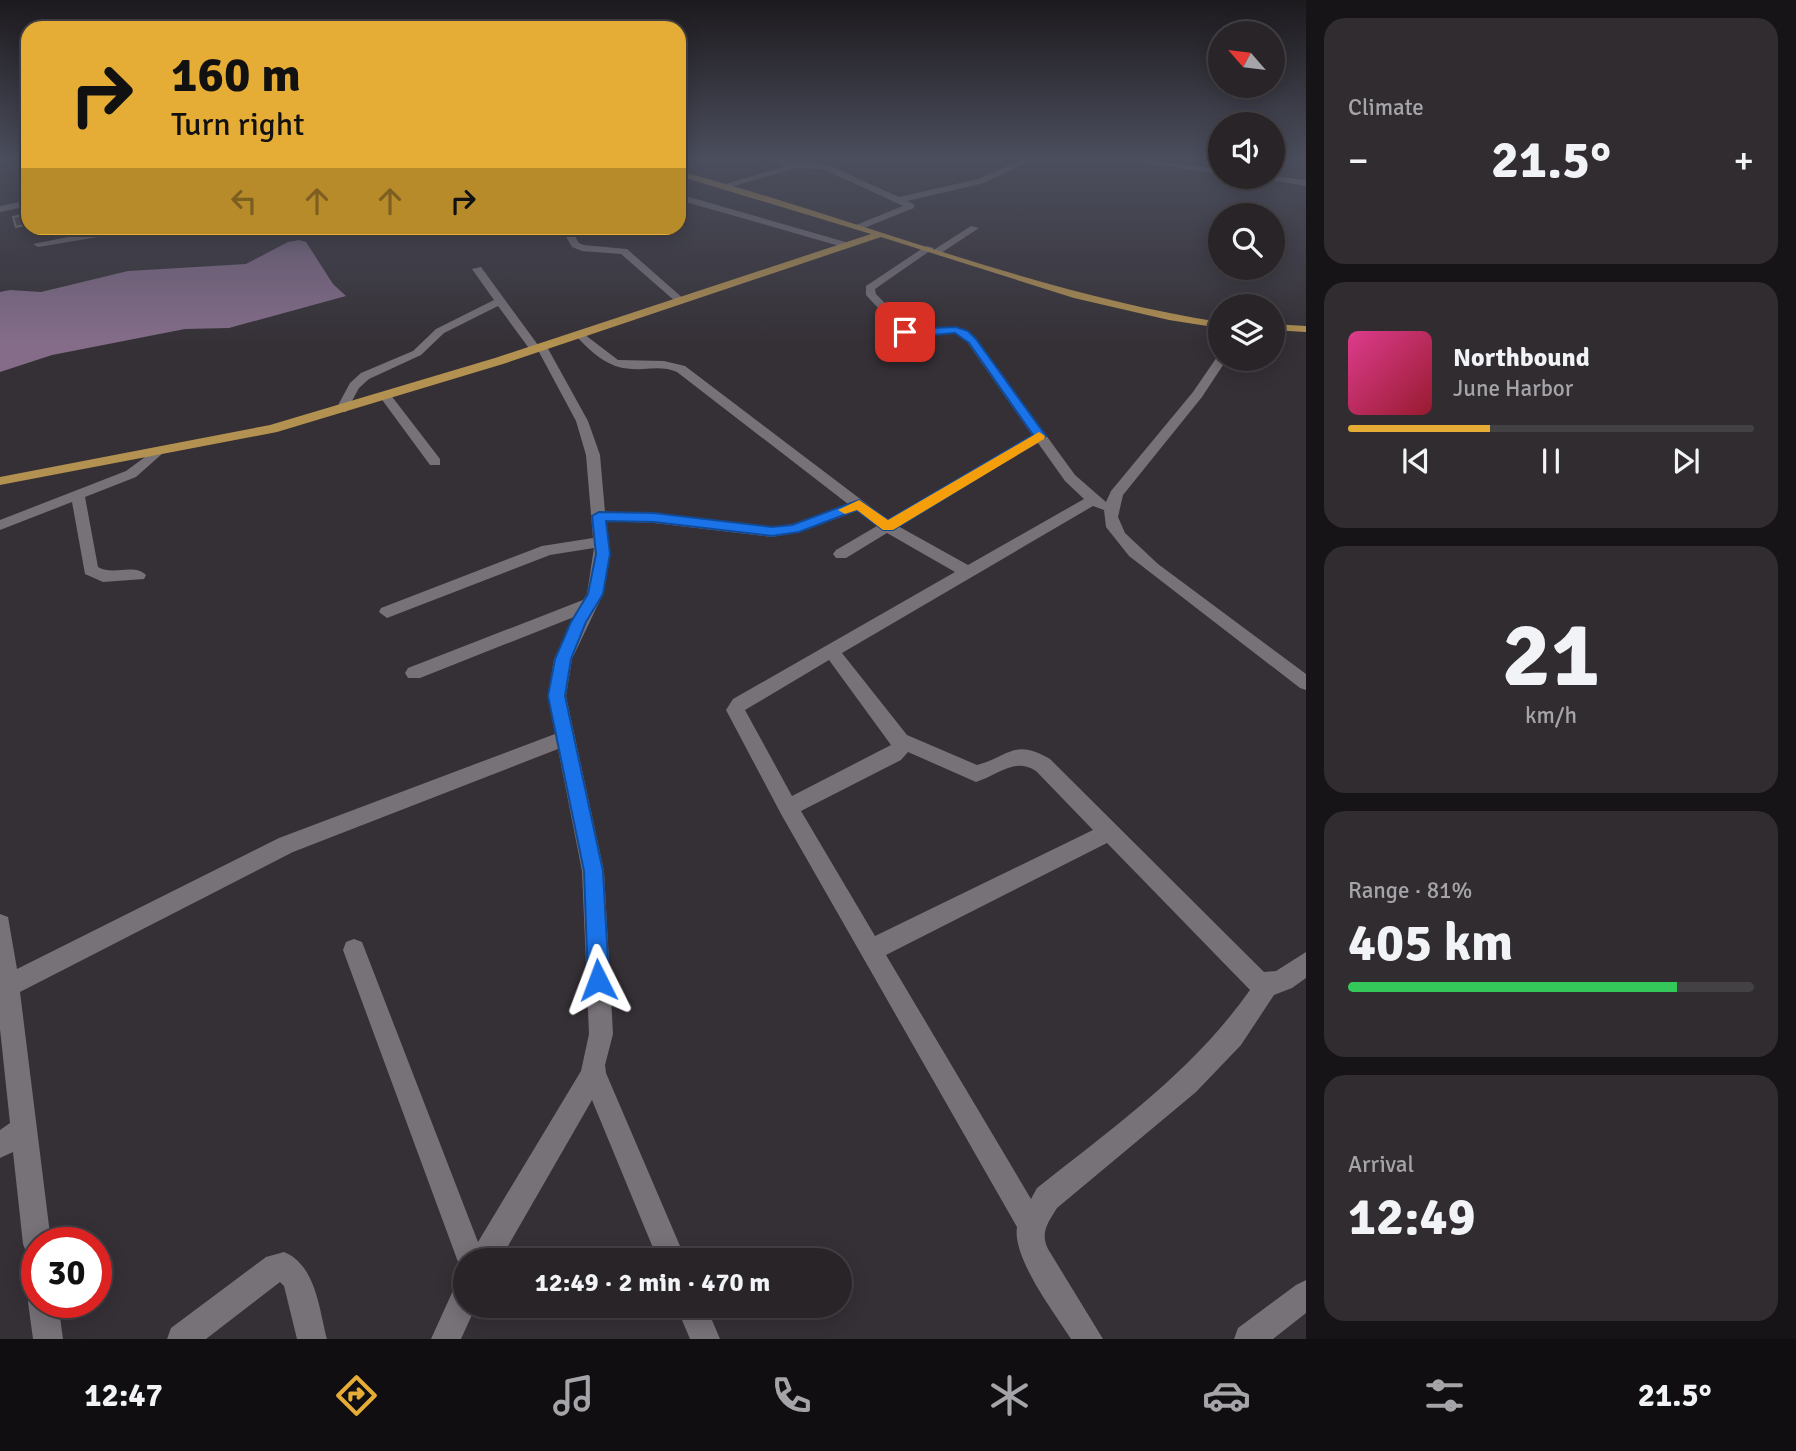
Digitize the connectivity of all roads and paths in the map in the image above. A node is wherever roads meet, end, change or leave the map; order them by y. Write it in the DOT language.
graph roads {
  1 [pos="761,220"];
  2 [pos="837,220"];
  3 [pos="875,220"];
  4 [pos="859,227"];
  5 [pos="974,228"];
  6 [pos="881,234"];
  7 [pos="92,235"];
  8 [pos="570,235"];
  9 [pos="37,244"];
  10 [pos="846,245"];
  11 [pos="934,250"];
  12 [pos="477,269"];
  13 [pos="680,300"];
  14 [pos="500,301"];
  15 [pos="1208,324"];
  16 [pos="1285,327"];
  17 [pos="1306,328"];
  18 [pos="580,334"];
  19 [pos="538,348"];
  20 [pos="1213,371"];
  21 [pos="386,397"];
  22 [pos="342,409"];
  23 [pos="1040,436"];
  24 [pos="156,453"];
  25 [pos="435,462"];
  26 [pos="0,481"];
  27 [pos="78,496"];
  28 [pos="1093,499"];
  29 [pos="859,505"];
  30 [pos="1110,512"];
  31 [pos="614,516"];
  32 [pos="0,525"];
  33 [pos="888,527"];
  34 [pos="601,542"];
  35 [pos="841,554"];
  36 [pos="969,573"];
  37 [pos="138,575"];
  38 [pos="590,604"];
  39 [pos="387,612"];
  40 [pos="831,651"];
  41 [pos="414,673"];
  42 [pos="1306,683"];
  43 [pos="566,738"];
  44 [pos="900,740"];
  45 [pos="789,808"];
  46 [pos="1109,832"];
  47 [pos="0,925"];
  48 [pos="354,950"];
  49 [pos="871,950"];
  50 [pos="2,957"];
  51 [pos="1306,963"];
  52 [pos="1267,985"];
  53 [pos="7,986"];
  54 [pos="594,1073"];
  55 [pos="24,1129"];
  56 [pos="0,1144"];
  57 [pos="1031,1225"];
  58 [pos="35,1227"];
  59 [pos="466,1248"];
  60 [pos="491,1248"];
  61 [pos="667,1248"];
  62 [pos="1306,1295"];
  63 [pos="45,1318"];
  64 [pos="455,1318"];
  65 [pos="696,1318"];
  66 [pos="48,1339"];
  67 [pos="182,1339"];
  68 [pos="312,1339"];
  69 [pos="446,1339"];
  70 [pos="705,1339"];
  71 [pos="1088,1339"];
  72 [pos="1250,1339"];
  1 -- 10 [label="street"];
  2 -- 4 [label="main road"];
  3 -- 4 [label="street"];
  4 -- 6 [label="main road"];
  5 -- 11 [label="street"];
  6 -- 10 [label="main road"];
  6 -- 11 [label="main road"];
  7 -- 9 [label="street"];
  8 -- 13 [label="street"];
  10 -- 13 [label="main road"];
  11 -- 15 [label="main road"];
  11 -- 23 [label="street"];
  12 -- 14 [label="street"];
  13 -- 18 [label="main road"];
  14 -- 19 [label="street"];
  14 -- 22 [label="street"];
  16 -- 17 [label="main road"];
  18 -- 19 [label="main road"];
  18 -- 29 [label="street"];
  19 -- 21 [label="main road"];
  19 -- 31 [label="street"];
  20 -- 30 [label="street"];
  21 -- 22 [label="main road"];
  21 -- 25 [label="street"];
  22 -- 24 [label="main road"];
  23 -- 28 [label="street"];
  23 -- 33 [label="street"];
  24 -- 26 [label="main road"];
  24 -- 27 [label="street"];
  27 -- 32 [label="street"];
  27 -- 37 [label="street"];
  28 -- 30 [label="street"];
  28 -- 36 [label="street"];
  29 -- 31 [label="street"];
  29 -- 33 [label="street"];
  30 -- 42 [label="street"];
  31 -- 34 [label="street"];
  33 -- 35 [label="street"];
  33 -- 36 [label="street"];
  34 -- 38 [label="street"];
  34 -- 39 [label="street"];
  36 -- 40 [label="street"];
  38 -- 41 [label="street"];
  38 -- 43 [label="street"];
  40 -- 44 [label="street"];
  40 -- 45 [label="street"];
  43 -- 53 [label="street"];
  43 -- 54 [label="street"];
  44 -- 45 [label="street"];
  44 -- 46 [label="street"];
  45 -- 49 [label="street"];
  46 -- 49 [label="street"];
  46 -- 52 [label="street"];
  47 -- 50 [label="street"];
  48 -- 59 [label="street"];
  49 -- 57 [label="street"];
  50 -- 53 [label="street"];
  51 -- 52 [label="street"];
  52 -- 57 [label="street"];
  53 -- 55 [label="street"];
  54 -- 60 [label="street"];
  54 -- 61 [label="street"];
  55 -- 56 [label="street"];
  55 -- 58 [label="street"];
  57 -- 71 [label="street"];
  62 -- 72 [label="street"];
  63 -- 66 [label="street"];
  64 -- 69 [label="street"];
  65 -- 70 [label="street"];
  67 -- 68 [label="street"];
}
